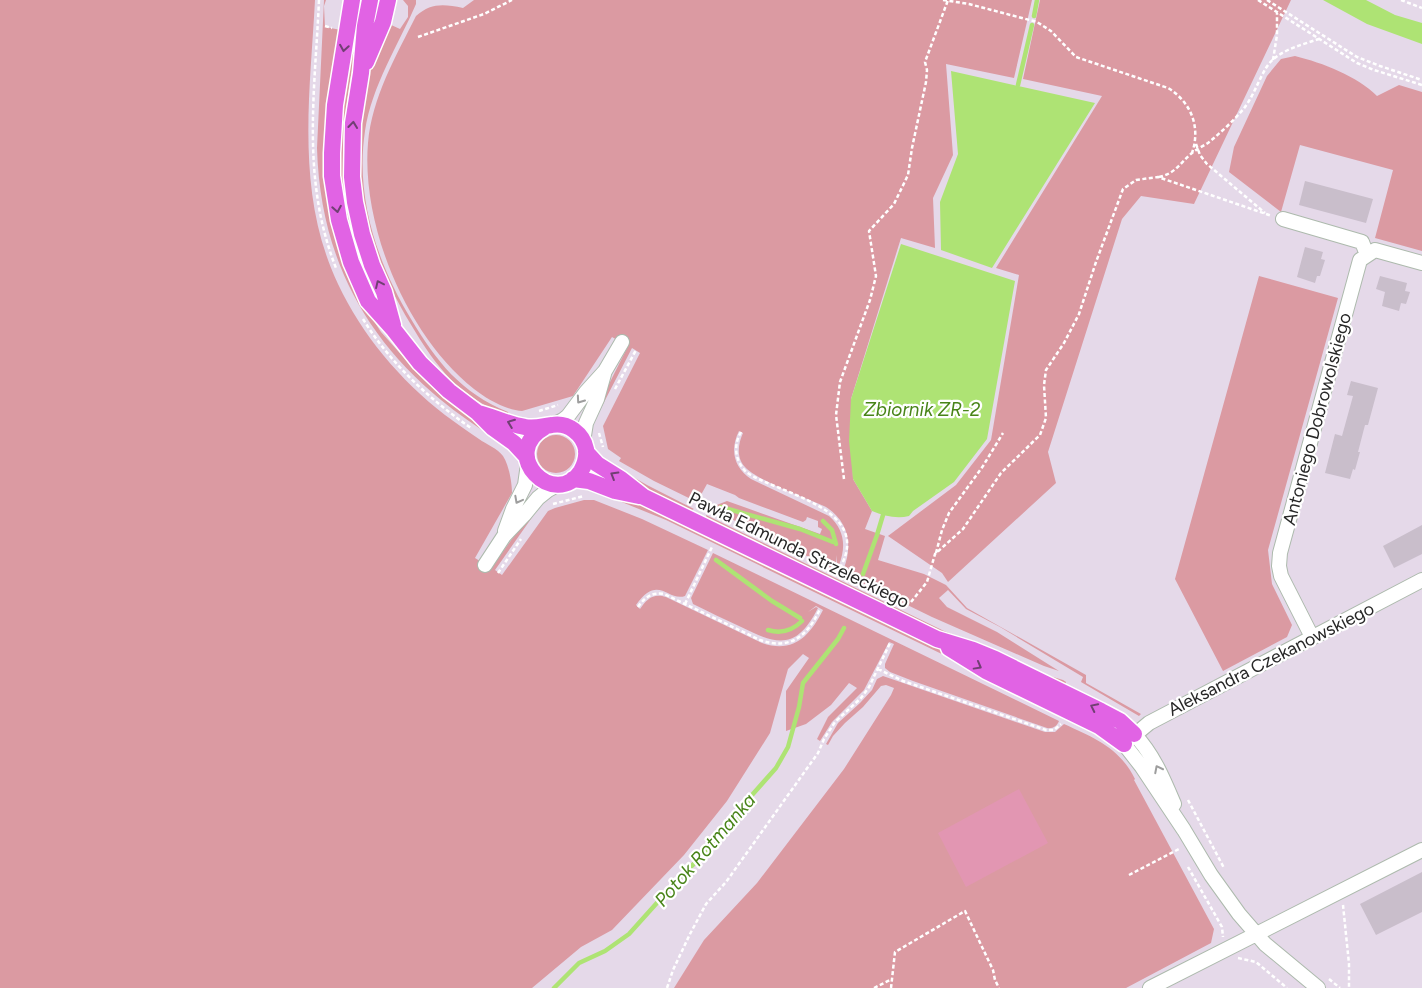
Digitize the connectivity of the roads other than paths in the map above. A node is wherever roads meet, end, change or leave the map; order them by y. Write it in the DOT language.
graph roads {
  1 [pos="352,0"];
  2 [pos="370,0"];
  3 [pos="388,0"];
  4 [pos="361,73"];
  5 [pos="1283,219"];
  6 [pos="1367,254"];
  7 [pos="1422,263"];
  8 [pos="394,330"];
  9 [pos="622,342"];
  10 [pos="605,371"];
  11 [pos="478,413"];
  12 [pos="549,426"];
  13 [pos="585,447"];
  14 [pos="528,460"];
  15 [pos="566,482"];
  16 [pos="644,497"];
  17 [pos="504,536"];
  18 [pos="485,565"];
  19 [pos="1422,580"];
  20 [pos="1312,637"];
  21 [pos="1129,739"];
  22 [pos="1422,850"];
  23 [pos="1256,935"];
  24 [pos="1150,988"];
  25 [pos="1318,988"];
  1 -- 8 [label="main road, one-way"];
  2 -- 4 [label="main road"];
  3 -- 4 [label="main road"];
  8 -- 4 [label="main road, one-way"];
  5 -- 6 [label="street"];
  6 -- 7 [label="street"];
  6 -- 20 [label="street, Antoniego Dobrowolskiego"];
  8 -- 11 [label="main road"];
  9 -- 10 [label="street"];
  10 -- 12 [label="street, one-way"];
  10 -- 13 [label="street"];
  12 -- 11 [label="main road, one-way"];
  11 -- 14 [label="main road"];
  12 -- 13 [label="main road"];
  12 -- 14 [label="main road"];
  13 -- 15 [label="main road"];
  16 -- 13 [label="main road, Pawła Edmunda Strzeleckiego, one-way"];
  14 -- 15 [label="main road"];
  14 -- 17 [label="street, one-way"];
  15 -- 16 [label="main road, Pawła Edmunda Strzeleckiego"];
  15 -- 17 [label="street"];
  16 -- 21 [label="main road, Pawła Edmunda Strzeleckiego"];
  17 -- 18 [label="street"];
  19 -- 20 [label="street, Aleksandra Czekanowskiego"];
  20 -- 21 [label="street, Aleksandra Czekanowskiego"];
  21 -- 23 [label="street, Pawła Edmunda Strzeleckiego"];
  22 -- 23 [label="street"];
  23 -- 24 [label="street"];
  23 -- 25 [label="street, Pawła Edmunda Strzeleckiego"];
}
